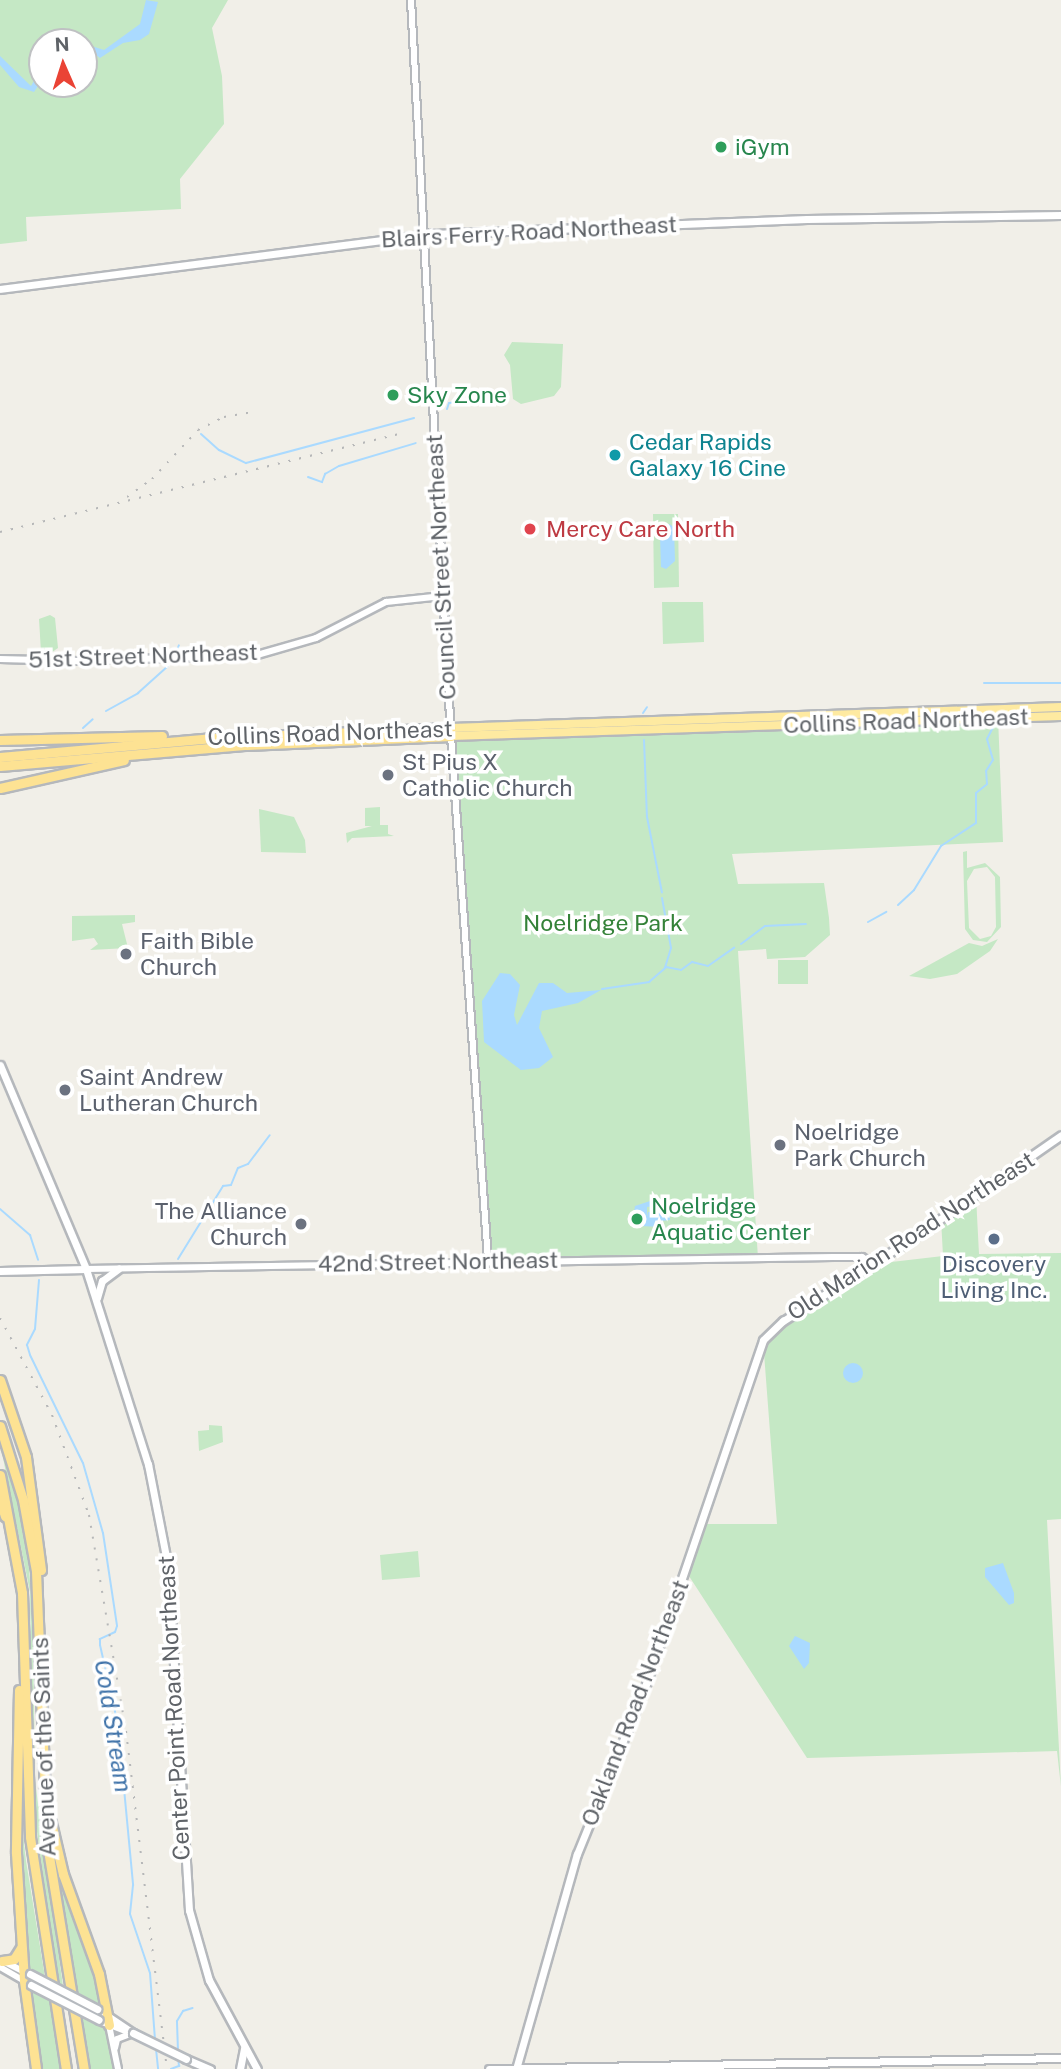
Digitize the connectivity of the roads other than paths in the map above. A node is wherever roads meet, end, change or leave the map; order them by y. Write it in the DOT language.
graph roads {
  1 [pos="411,0"];
  2 [pos="1061,215"];
  3 [pos="423,235"];
  4 [pos="0,289"];
  5 [pos="443,596"];
  6 [pos="0,659"];
  7 [pos="1061,707"];
  8 [pos="1061,716"];
  9 [pos="661,719"];
  10 [pos="451,732"];
  11 [pos="584,732"];
  12 [pos="213,738"];
  13 [pos="0,740"];
  14 [pos="247,745"];
  15 [pos="0,757"];
  16 [pos="0,766"];
  17 [pos="0,788"];
  18 [pos="0,1065"];
  19 [pos="1061,1135"];
  20 [pos="488,1260"];
  21 [pos="874,1264"];
  22 [pos="119,1268"];
  23 [pos="86,1269"];
  24 [pos="0,1271"];
  25 [pos="97,1302"];
  26 [pos="763,1340"];
  27 [pos="0,1380"];
  28 [pos="0,1426"];
  29 [pos="0,1475"];
  30 [pos="0,1500"];
  31 [pos="20,1568"];
  32 [pos="39,1614"];
  33 [pos="24,1664"];
  34 [pos="42,1774"];
  35 [pos="22,1946"];
  36 [pos="1,1962"];
  37 [pos="27,1978"];
  38 [pos="103,2017"];
  39 [pos="109,2025"];
  40 [pos="133,2032"];
  41 [pos="243,2044"];
  42 [pos="115,2053"];
  43 [pos="1061,2057"];
  44 [pos="35,2069"];
  45 [pos="66,2069"];
  46 [pos="84,2069"];
  47 [pos="118,2069"];
  48 [pos="210,2069"];
  49 [pos="240,2069"];
  50 [pos="257,2069"];
  51 [pos="489,2069"];
  52 [pos="516,2069"];
  1 -- 3 [label="street, Council Street Northeast"];
  2 -- 3 [label="main road, Blairs Ferry Road Northeast"];
  3 -- 4 [label="main road, Blairs Ferry Road Northeast"];
  3 -- 5 [label="street, Council Street Northeast"];
  5 -- 6 [label="street, 51st Street Northeast"];
  5 -- 10 [label="street, Council Street Northeast"];
  7 -- 9 [label="highway, Collins Road Northeast"];
  8 -- 11 [label="highway, Collins Road Northeast"];
  9 -- 10 [label="highway, Collins Road Northeast"];
  9 -- 11 [label="highway, Collins Road Northeast"];
  10 -- 11 [label="highway, Collins Road Northeast"];
  10 -- 12 [label="highway, Collins Road Northeast"];
  10 -- 14 [label="highway, Collins Road Northeast"];
  10 -- 20 [label="street, Council Street Northeast"];
  12 -- 13 [label="highway"];
  12 -- 15 [label="highway, Collins Road Northeast"];
  14 -- 16 [label="highway, Collins Road Northeast"];
  14 -- 17 [label="highway"];
  18 -- 23 [label="main road, Center Point Road Northeast"];
  19 -- 21 [label="main road, Old Marion Road Northeast"];
  20 -- 21 [label="street, 42nd Street Northeast"];
  20 -- 22 [label="street, 42nd Street Northeast"];
  21 -- 26 [label="main road, Old Marion Road Northeast"];
  22 -- 23 [label="street, 42nd Street Northeast"];
  22 -- 25 [label="main road"];
  23 -- 24 [label="main road, 42nd Street Northeast"];
  23 -- 25 [label="main road, Center Point Road Northeast"];
  25 -- 41 [label="main road, Center Point Road Northeast"];
  26 -- 52 [label="main road, Oakland Road Northeast"];
  27 -- 32 [label="highway"];
  28 -- 32 [label="highway, Avenue of the Saints"];
  29 -- 31 [label="highway, Avenue of the Saints"];
  30 -- 31 [label="highway"];
  31 -- 33 [label="highway, Avenue of the Saints"];
  32 -- 34 [label="highway, Avenue of the Saints"];
  33 -- 35 [label="highway"];
  33 -- 45 [label="highway, Avenue of the Saints"];
  34 -- 38 [label="highway"];
  34 -- 46 [label="highway, Avenue of the Saints"];
  35 -- 36 [label="highway"];
  35 -- 37 [label="highway"];
  36 -- 37 [label="street"];
  37 -- 38 [label="main road, bridge"];
  37 -- 38 [label="main road, bridge"];
  37 -- 44 [label="highway"];
  38 -- 39 [label="highway"];
  38 -- 40 [label="main road"];
  39 -- 40 [label="main road"];
  39 -- 42 [label="street"];
  40 -- 42 [label="street"];
  40 -- 48 [label="main road, bridge"];
  41 -- 49 [label="main road"];
  41 -- 50 [label="main road, Center Point Road Northeast"];
  42 -- 47 [label="street"];
  43 -- 52 [label="main road"];
  51 -- 52 [label="main road"];
}
